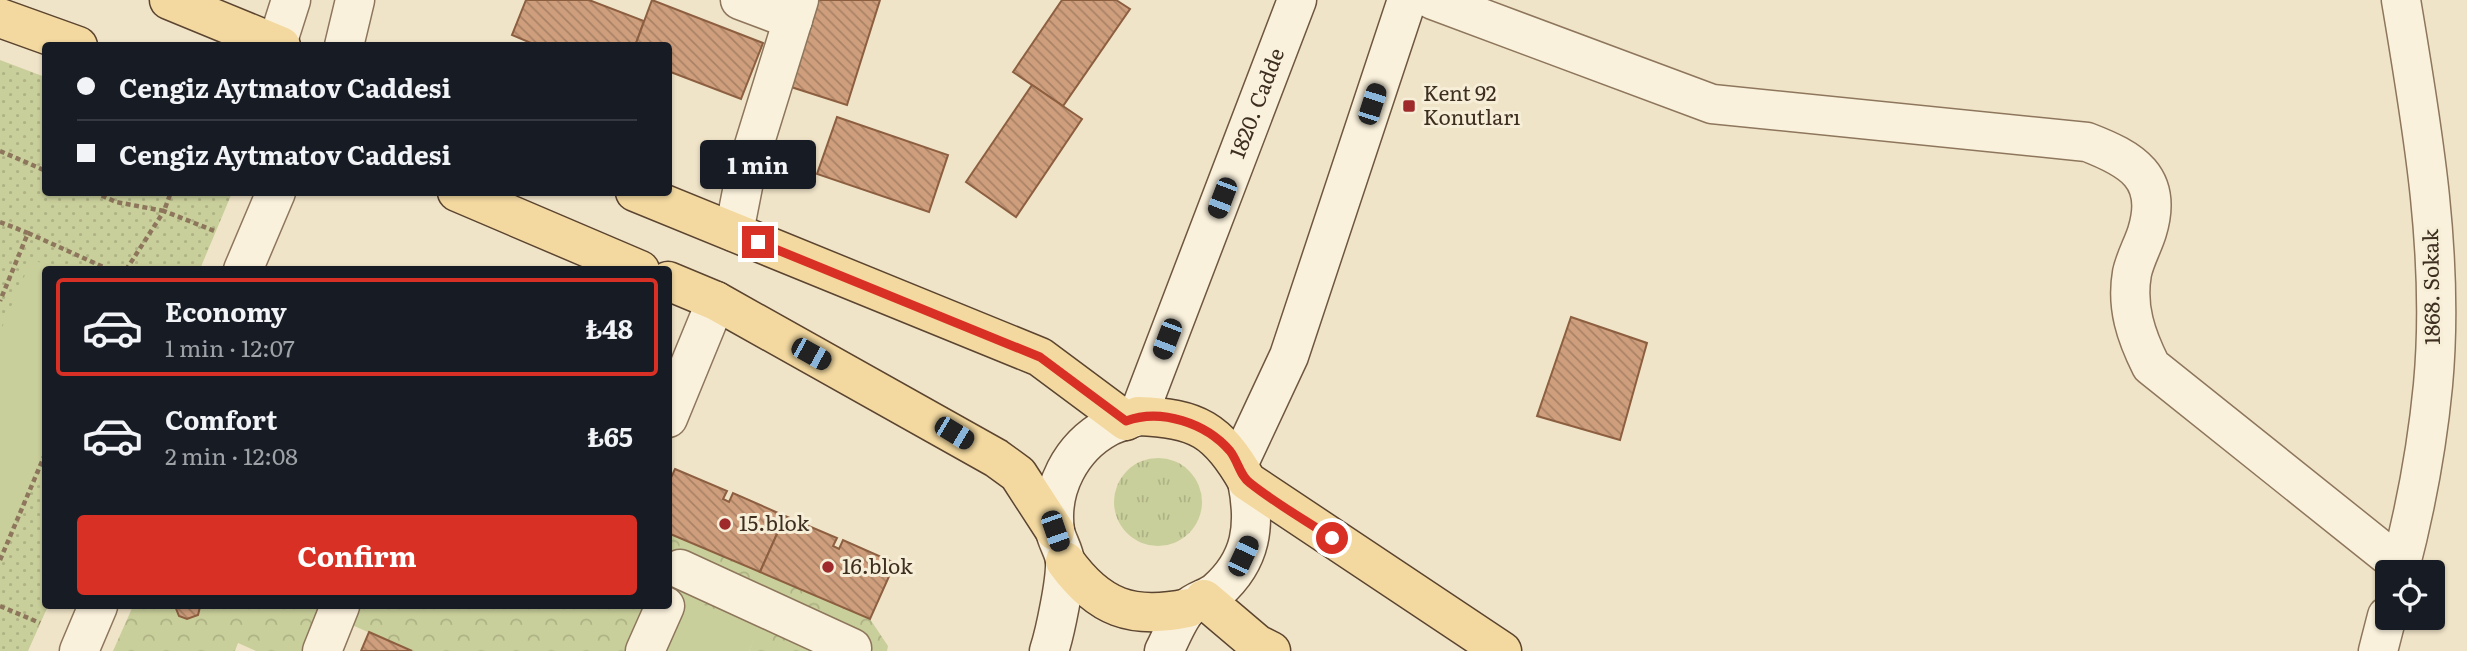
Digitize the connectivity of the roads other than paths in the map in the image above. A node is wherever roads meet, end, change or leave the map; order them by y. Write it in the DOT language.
graph roads {
  1 [pos="169,0"];
  2 [pos="290,0"];
  3 [pos="355,0"];
  4 [pos="740,0"];
  5 [pos="1297,0"];
  6 [pos="1407,0"];
  7 [pos="1433,0"];
  8 [pos="2401,0"];
  9 [pos="796,10"];
  10 [pos="0,18"];
  11 [pos="67,42"];
  12 [pos="272,42"];
  13 [pos="280,42"];
  14 [pos="345,42"];
  15 [pos="274,196"];
  16 [pos="466,196"];
  17 [pos="645,196"];
  18 [pos="734,232"];
  19 [pos="245,266"];
  20 [pos="631,266"];
  21 [pos="672,283"];
  22 [pos="716,301"];
  23 [pos="672,408"];
  24 [pos="1132,418"];
  25 [pos="1243,473"];
  26 [pos="1060,546"];
  27 [pos="2389,560"];
  28 [pos="2402,560"];
  29 [pos="672,577"];
  30 [pos="1196,604"];
  31 [pos="97,609"];
  32 [pos="340,609"];
  33 [pos="664,609"];
  34 [pos="2383,630"];
  35 [pos="79,651"];
  36 [pos="322,651"];
  37 [pos="645,651"];
  38 [pos="851,651"];
  39 [pos="1049,651"];
  40 [pos="1164,651"];
  41 [pos="1271,651"];
  42 [pos="1502,651"];
  43 [pos="2378,651"];
  1 -- 12 [label="main road"];
  2 -- 13 [label="street"];
  3 -- 14 [label="street"];
  4 -- 9 [label="street"];
  5 -- 24 [label="street, 1820. Cadde"];
  6 -- 25 [label="street"];
  7 -- 27 [label="street"];
  8 -- 28 [label="street, 1868. Sokak"];
  9 -- 18 [label="street"];
  10 -- 11 [label="main road"];
  15 -- 19 [label="street"];
  16 -- 20 [label="main road"];
  17 -- 18 [label="main road"];
  18 -- 24 [label="main road"];
  21 -- 22 [label="main road"];
  22 -- 23 [label="street"];
  22 -- 26 [label="main road"];
  24 -- 25 [label="main road"];
  24 -- 26 [label="street"];
  25 -- 30 [label="street"];
  25 -- 42 [label="main road"];
  26 -- 30 [label="main road"];
  26 -- 39 [label="street"];
  29 -- 38 [label="street"];
  30 -- 40 [label="street"];
  30 -- 41 [label="main road"];
  31 -- 35 [label="street"];
  32 -- 36 [label="street"];
  33 -- 37 [label="street"];
  34 -- 43 [label="street"];
}
